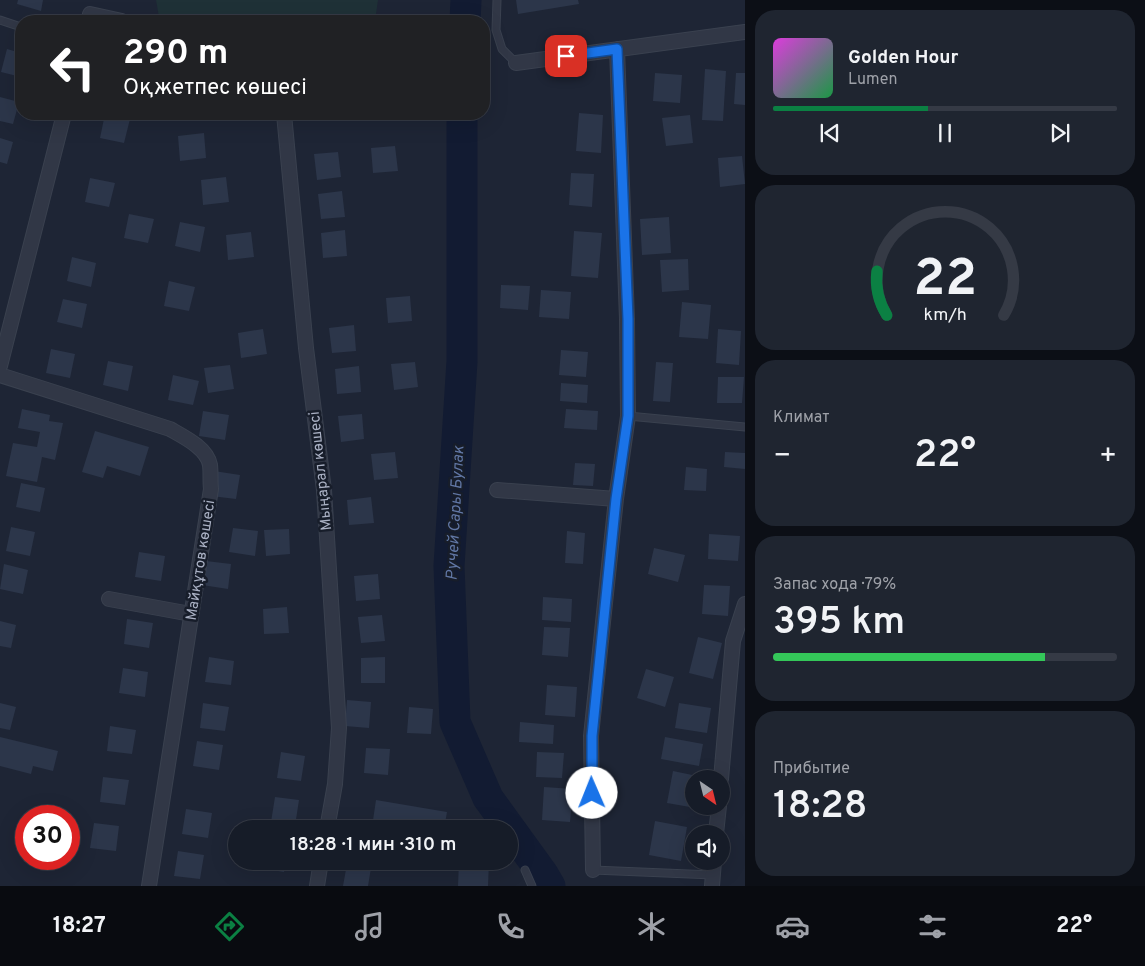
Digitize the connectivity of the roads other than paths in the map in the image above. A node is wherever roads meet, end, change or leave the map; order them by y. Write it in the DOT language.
graph roads {
  1 [pos="497,0"];
  2 [pos="0,20"];
  3 [pos="15,25"];
  4 [pos="745,32"];
  5 [pos="617,49"];
  6 [pos="516,64"];
  7 [pos="62,120"];
  8 [pos="285,120"];
  9 [pos="0,366"];
  10 [pos="0,375"];
  11 [pos="628,416"];
  12 [pos="745,427"];
  13 [pos="497,490"];
  14 [pos="616,499"];
  15 [pos="109,598"];
  16 [pos="745,604"];
  17 [pos="191,614"];
  18 [pos="739,642"];
  19 [pos="722,770"];
  20 [pos="329,820"];
  21 [pos="320,870"];
  22 [pos="525,870"];
  23 [pos="593,870"];
  24 [pos="713,874"];
  25 [pos="149,886"];
  26 [pos="317,886"];
  27 [pos="532,886"];
  1 -- 6 [label="lane"];
  2 -- 3 [label="lane"];
  4 -- 5 [label="street"];
  5 -- 6 [label="street"];
  5 -- 11 [label="street"];
  7 -- 9 [label="street"];
  8 -- 20 [label="street, Мыңарал көшесі"];
  10 -- 17 [label="street, Майқұтов көшесі"];
  11 -- 12 [label="lane"];
  11 -- 14 [label="street"];
  13 -- 14 [label="street"];
  14 -- 23 [label="street"];
  15 -- 17 [label="street"];
  16 -- 18 [label="street"];
  17 -- 25 [label="street, Майқұтов көшесі"];
  18 -- 19 [label="street"];
  21 -- 26 [label="street"];
  22 -- 27 [label="lane"];
  23 -- 24 [label="lane"];
}
